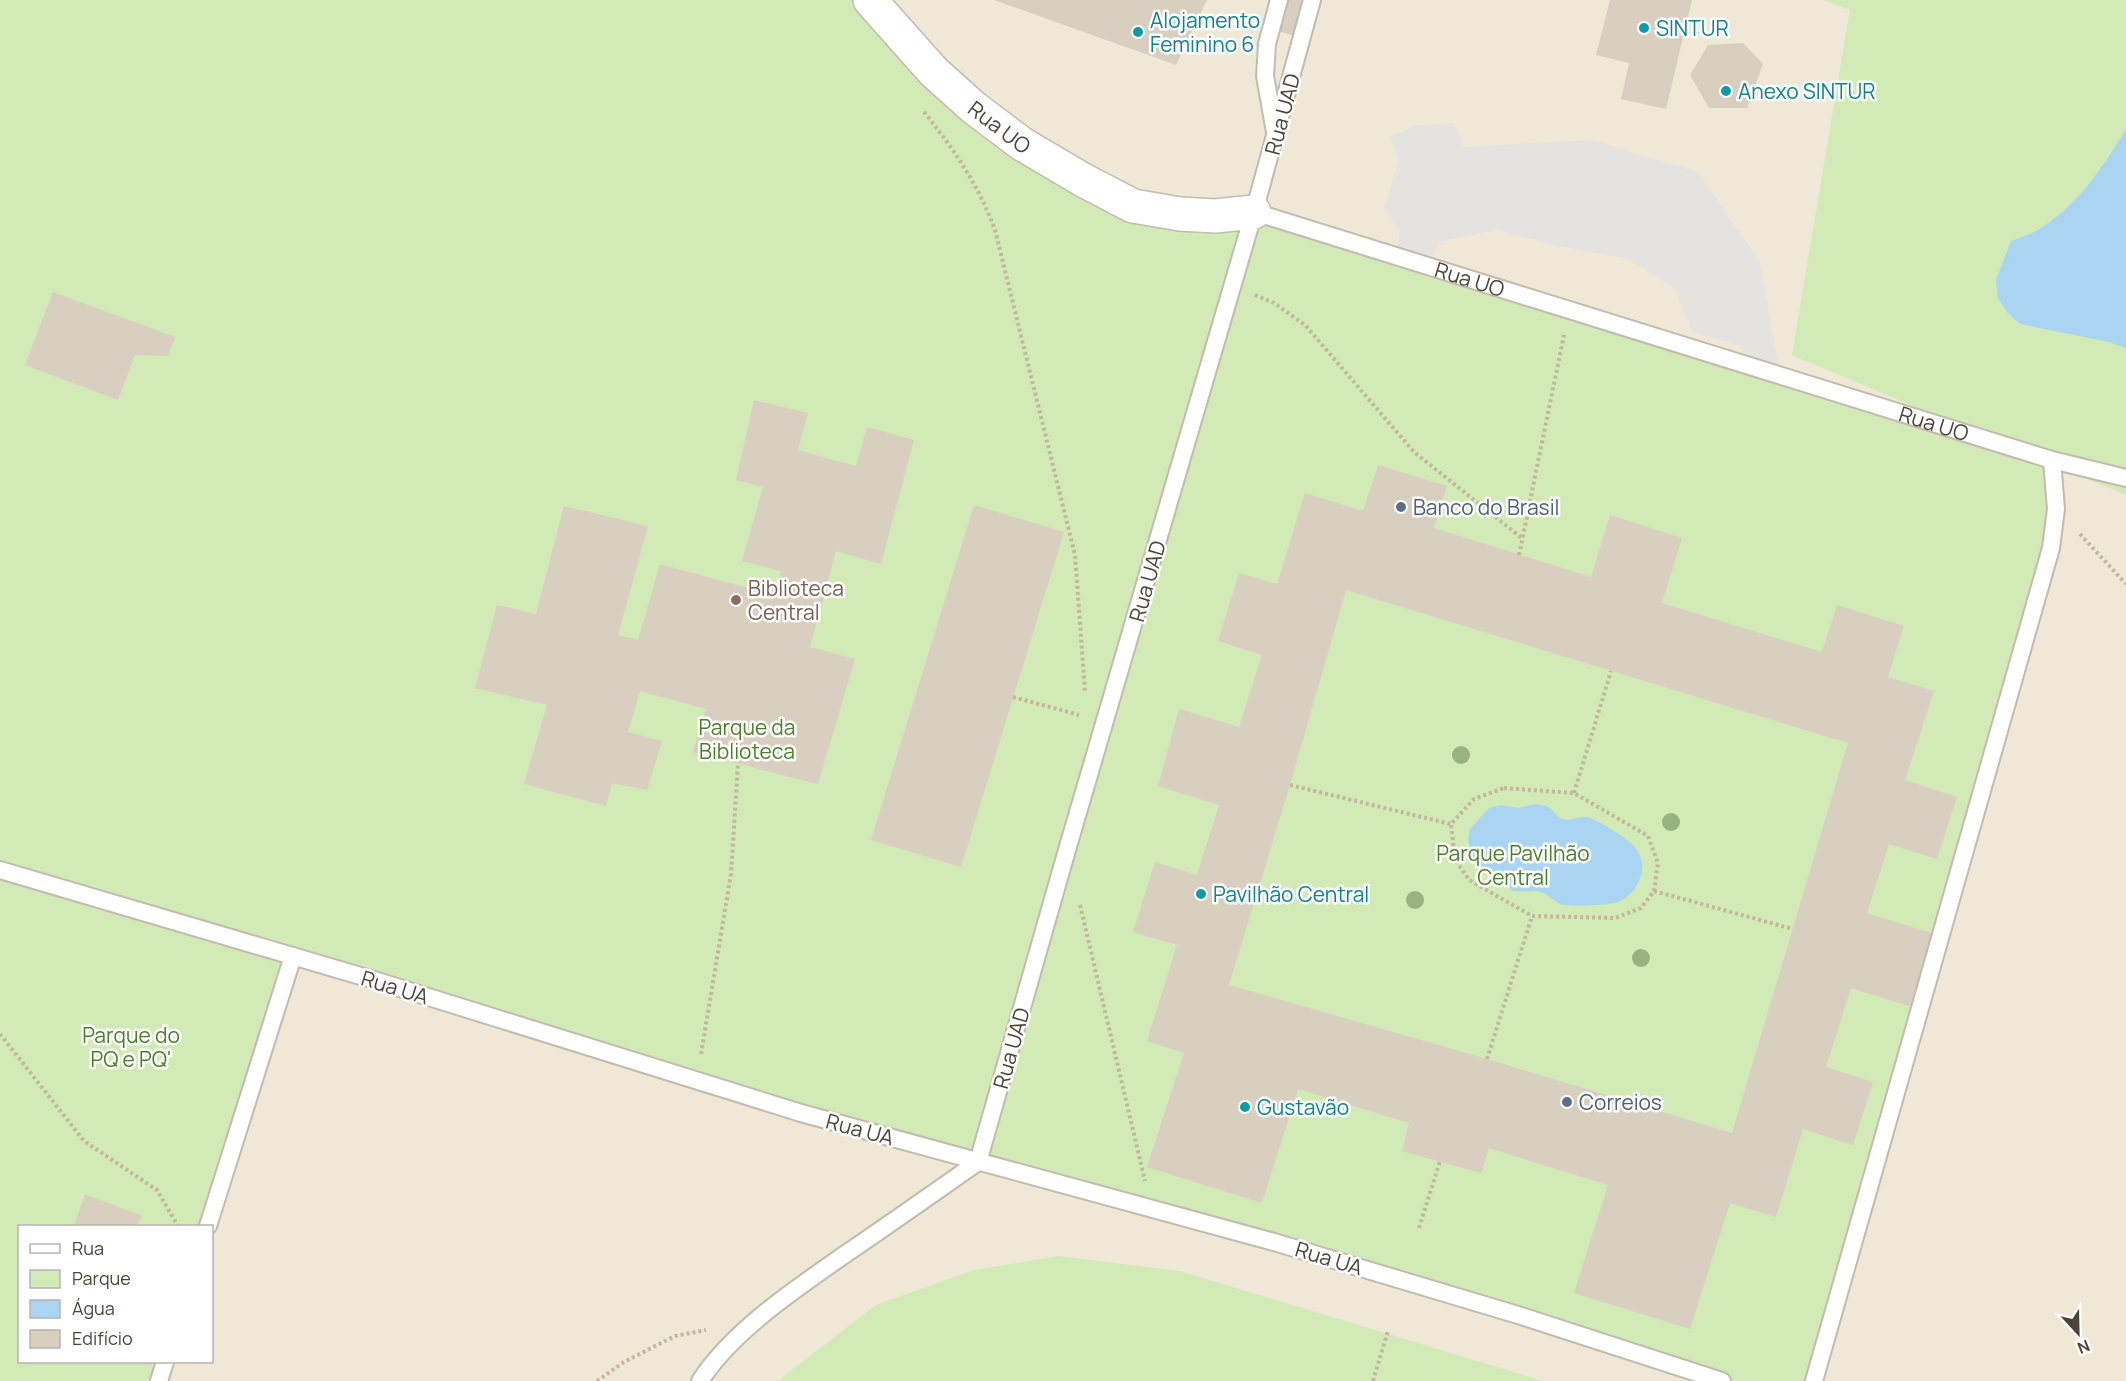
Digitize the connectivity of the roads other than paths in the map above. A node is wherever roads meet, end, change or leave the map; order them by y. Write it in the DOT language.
graph roads {
  1 [pos="870,0"];
  2 [pos="1279,0"];
  3 [pos="1312,0"];
  4 [pos="1276,137"];
  5 [pos="1254,212"];
  6 [pos="2052,460"];
  7 [pos="2126,478"];
  8 [pos="0,870"];
  9 [pos="293,956"];
  10 [pos="978,1162"];
  11 [pos="209,1225"];
  12 [pos="165,1363"];
  13 [pos="159,1381"];
  14 [pos="700,1381"];
  15 [pos="1722,1381"];
  16 [pos="1815,1381"];
  1 -- 5 [label="street, Rua UO"];
  2 -- 4 [label="lane"];
  3 -- 4 [label="lane, Rua UAD"];
  4 -- 5 [label="lane, Rua UAD"];
  5 -- 6 [label="lane, Rua UO"];
  5 -- 10 [label="lane, Rua UAD"];
  6 -- 7 [label="lane, Rua UO"];
  6 -- 16 [label="lane"];
  8 -- 9 [label="lane, Rua UA"];
  9 -- 10 [label="lane, Rua UA"];
  9 -- 11 [label="lane"];
  10 -- 14 [label="lane"];
  10 -- 15 [label="lane, Rua UA"];
  12 -- 13 [label="lane"];
}
